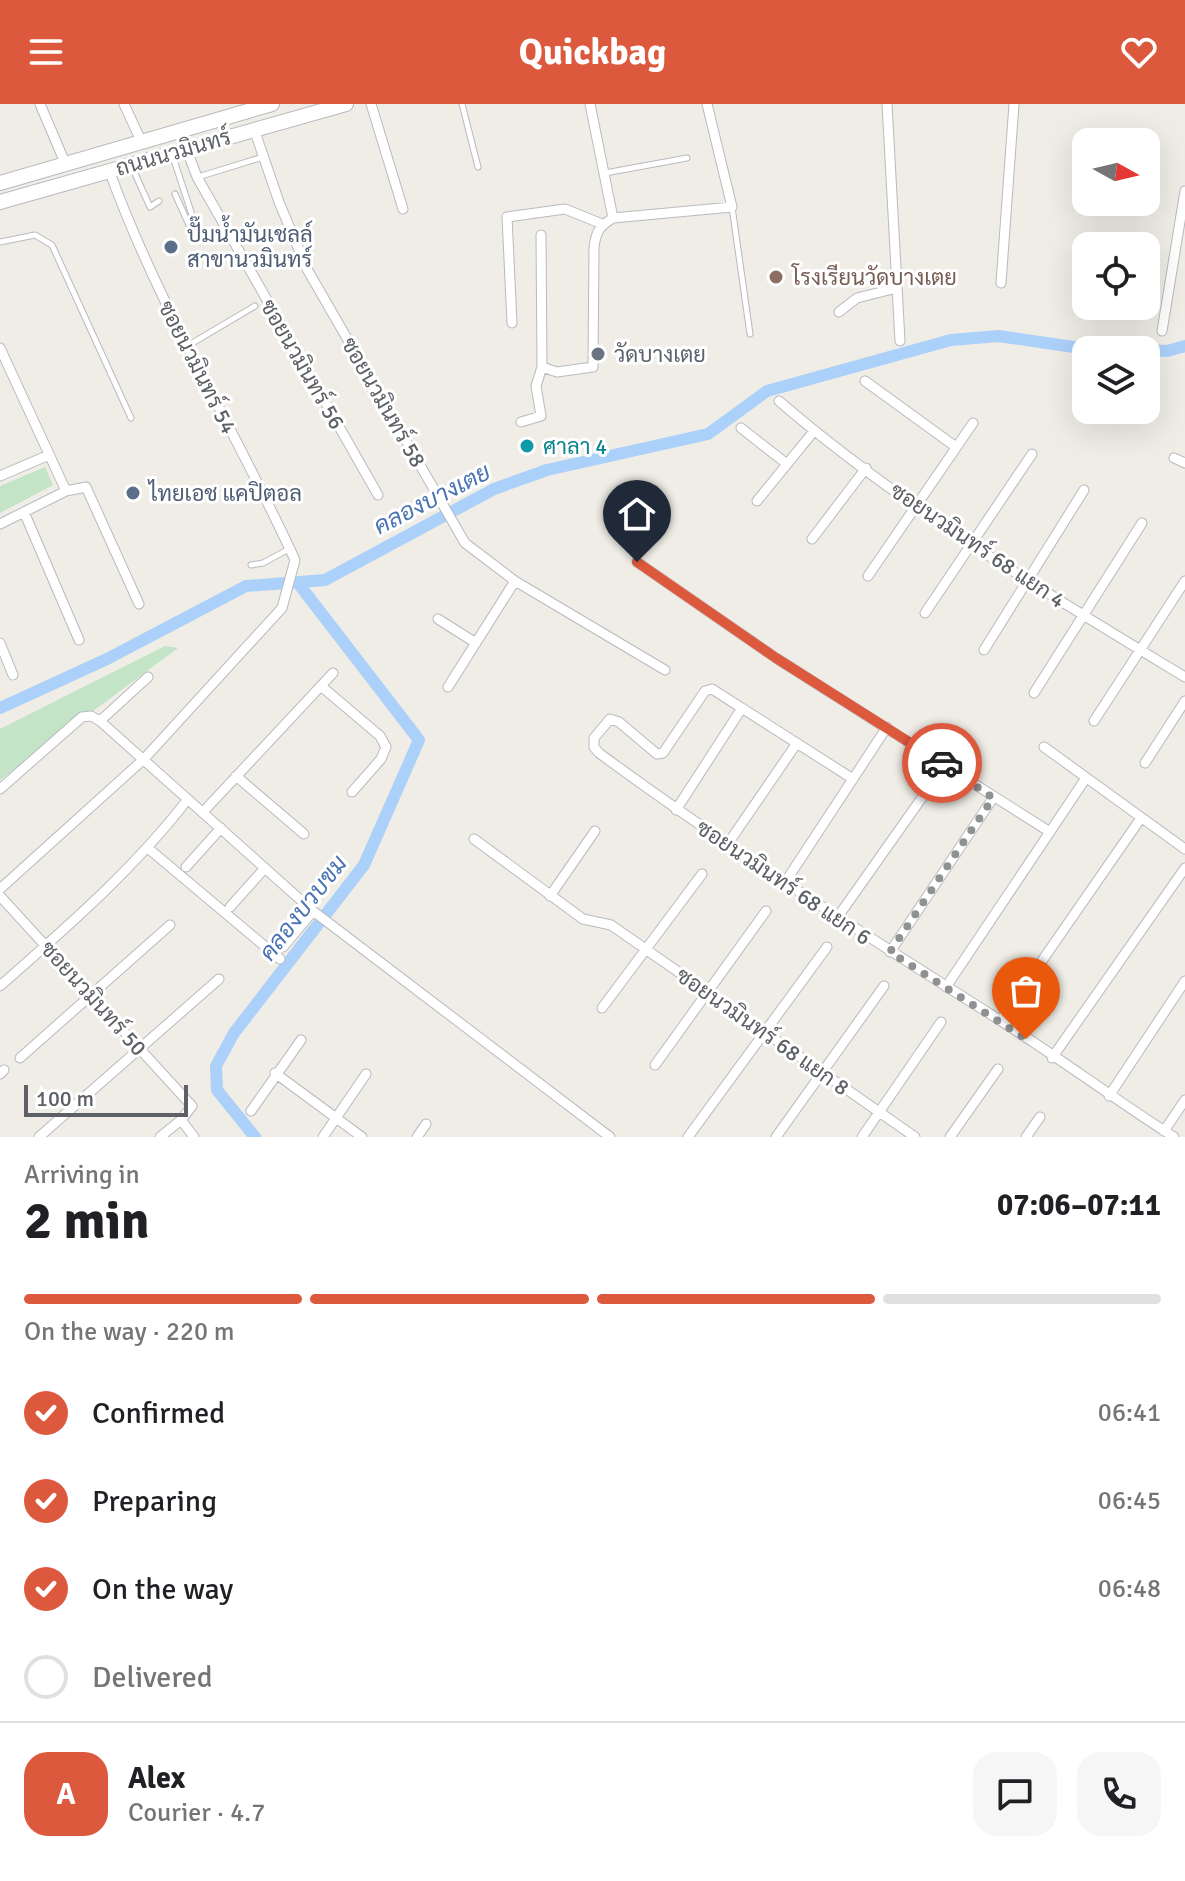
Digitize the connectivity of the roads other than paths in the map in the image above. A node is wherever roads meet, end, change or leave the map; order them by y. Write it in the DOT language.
graph roads {
  1 [pos="40,104"];
  2 [pos="124,104"];
  3 [pos="272,104"];
  4 [pos="346,104"];
  5 [pos="371,104"];
  6 [pos="462,104"];
  7 [pos="590,104"];
  8 [pos="707,104"];
  9 [pos="887,104"];
  10 [pos="1014,104"];
  11 [pos="240,109"];
  12 [pos="254,129"];
  13 [pos="142,143"];
  14 [pos="186,148"];
  15 [pos="171,153"];
  16 [pos="263,157"];
  17 [pos="687,158"];
  18 [pos="148,159"];
  19 [pos="130,164"];
  20 [pos="66,165"];
  21 [pos="478,167"];
  22 [pos="109,170"];
  23 [pos="604,173"];
  24 [pos="197,177"];
  25 [pos="0,183"];
  26 [pos="1185,191"];
  27 [pos="175,194"];
  28 [pos="159,201"];
  29 [pos="0,202"];
  30 [pos="732,207"];
  31 [pos="403,209"];
  32 [pos="613,218"];
  33 [pos="602,224"];
  34 [pos="541,235"];
  35 [pos="0,242"];
  36 [pos="1001,283"];
  37 [pos="897,288"];
  38 [pos="255,306"];
  39 [pos="839,312"];
  40 [pos="512,323"];
  41 [pos="1162,331"];
  42 [pos="750,334"];
  43 [pos="900,341"];
  44 [pos="189,345"];
  45 [pos="0,348"];
  46 [pos="542,367"];
  47 [pos="865,381"];
  48 [pos="779,401"];
  49 [pos="131,418"];
  50 [pos="521,422"];
  51 [pos="973,423"];
  52 [pos="741,428"];
  53 [pos="814,431"];
  54 [pos="956,447"];
  55 [pos="1032,454"];
  56 [pos="49,455"];
  57 [pos="1174,458"];
  58 [pos="1185,463"];
  59 [pos="787,464"];
  60 [pos="866,468"];
  61 [pos="0,476"];
  62 [pos="1084,490"];
  63 [pos="66,491"];
  64 [pos="378,495"];
  65 [pos="757,501"];
  66 [pos="919,506"];
  67 [pos="24,512"];
  68 [pos="1142,523"];
  69 [pos="0,524"];
  70 [pos="812,539"];
  71 [pos="974,543"];
  72 [pos="290,549"];
  73 [pos="637,562"];
  74 [pos="251,565"];
  75 [pos="868,576"];
  76 [pos="1028,579"];
  77 [pos="515,581"];
  78 [pos="1185,581"];
  79 [pos="139,604"];
  80 [pos="925,613"];
  81 [pos="1082,615"];
  82 [pos="438,619"];
  83 [pos="79,640"];
  84 [pos="0,643"];
  85 [pos="476,643"];
  86 [pos="984,650"];
  87 [pos="1141,650"];
  88 [pos="665,670"];
  89 [pos="333,673"];
  90 [pos="13,675"];
  91 [pos="148,677"];
  92 [pos="1185,677"];
  93 [pos="321,686"];
  94 [pos="448,687"];
  95 [pos="1034,693"];
  96 [pos="1185,701"];
  97 [pos="742,708"];
  98 [pos="100,721"];
  99 [pos="1094,721"];
  100 [pos="887,727"];
  101 [pos="797,743"];
  102 [pos="1044,747"];
  103 [pos="144,759"];
  104 [pos="1145,763"];
  105 [pos="945,765"];
  106 [pos="236,776"];
  107 [pos="1086,778"];
  108 [pos="853,779"];
  109 [pos="0,789"];
  110 [pos="352,792"];
  111 [pos="993,798"];
  112 [pos="188,799"];
  113 [pos="676,810"];
  114 [pos="203,812"];
  115 [pos="1141,818"];
  116 [pos="221,828"];
  117 [pos="595,831"];
  118 [pos="1050,832"];
  119 [pos="304,834"];
  120 [pos="474,839"];
  121 [pos="727,845"];
  122 [pos="149,849"];
  123 [pos="1185,849"];
  124 [pos="186,867"];
  125 [pos="265,868"];
  126 [pos="1185,868"];
  127 [pos="702,874"];
  128 [pos="784,884"];
  129 [pos="0,889"];
  130 [pos="0,896"];
  131 [pos="550,896"];
  132 [pos="230,907"];
  133 [pos="766,911"];
  134 [pos="317,913"];
  135 [pos="837,918"];
  136 [pos="170,925"];
  137 [pos="46,945"];
  138 [pos="283,947"];
  139 [pos="827,947"];
  140 [pos="645,950"];
  141 [pos="890,952"];
  142 [pos="280,959"];
  143 [pos="219,979"];
  144 [pos="1185,981"];
  145 [pos="0,986"];
  146 [pos="884,986"];
  147 [pos="946,987"];
  148 [pos="707,991"];
  149 [pos="90,997"];
  150 [pos="602,1008"];
  151 [pos="1001,1020"];
  152 [pos="941,1022"];
  153 [pos="766,1031"];
  154 [pos="301,1040"];
  155 [pos="139,1048"];
  156 [pos="20,1058"];
  157 [pos="1052,1058"];
  158 [pos="655,1065"];
  159 [pos="998,1069"];
  160 [pos="822,1072"];
  161 [pos="275,1073"];
  162 [pos="366,1074"];
  163 [pos="1109,1096"];
  164 [pos="1185,1100"];
  165 [pos="251,1111"];
  166 [pos="879,1112"];
  167 [pos="1040,1117"];
  168 [pos="336,1118"];
  169 [pos="181,1120"];
  170 [pos="426,1124"];
  171 [pos="1164,1131"];
  172 [pos="39,1137"];
  173 [pos="160,1137"];
  174 [pos="194,1137"];
  175 [pos="323,1137"];
  176 [pos="362,1137"];
  177 [pos="417,1137"];
  178 [pos="610,1137"];
  179 [pos="688,1137"];
  180 [pos="776,1137"];
  181 [pos="862,1137"];
  182 [pos="915,1137"];
  183 [pos="950,1137"];
  184 [pos="1026,1137"];
  185 [pos="1174,1137"];
  1 -- 20 [label="street"];
  2 -- 13 [label="street"];
  3 -- 11 [label="main road, ถนนนวมินทร์"];
  4 -- 12 [label="main road, ถนนนวมินทร์"];
  5 -- 31 [label="street"];
  6 -- 21 [label="lane"];
  7 -- 23 [label="street"];
  8 -- 30 [label="street"];
  9 -- 37 [label="street"];
  10 -- 36 [label="street"];
  11 -- 13 [label="main road, ถนนนวมินทร์"];
  12 -- 14 [label="main road, ถนนนวมินทร์"];
  12 -- 16 [label="street, ซอยนวมินทร์ 58"];
  13 -- 18 [label="main road"];
  13 -- 20 [label="main road, ถนนนวมินทร์"];
  14 -- 15 [label="main road, ถนนนวมินทร์"];
  14 -- 24 [label="street, ซอยนวมินทร์ 56"];
  15 -- 18 [label="main road, ถนนนวมินทร์"];
  15 -- 27 [label="lane"];
  16 -- 24 [label="lane"];
  16 -- 77 [label="street, ซอยนวมินทร์ 58"];
  17 -- 23 [label="lane"];
  18 -- 19 [label="main road, ถนนนวมินทร์"];
  19 -- 22 [label="main road, ถนนนวมินทร์"];
  19 -- 28 [label="lane"];
  20 -- 25 [label="main road, ถนนนวมินทร์"];
  22 -- 29 [label="main road, ถนนนวมินทร์"];
  22 -- 44 [label="street, ซอยนวมินทร์ 54"];
  23 -- 32 [label="street"];
  24 -- 64 [label="street, ซอยนวมินทร์ 56"];
  26 -- 41 [label="street"];
  30 -- 32 [label="street"];
  30 -- 42 [label="lane"];
  32 -- 33 [label="street"];
  33 -- 40 [label="street"];
  33 -- 46 [label="street"];
  34 -- 46 [label="street"];
  35 -- 49 [label="lane"];
  37 -- 39 [label="street"];
  37 -- 43 [label="street"];
  38 -- 44 [label="lane"];
  44 -- 72 [label="street, ซอยนวมินทร์ 54"];
  45 -- 56 [label="street"];
  46 -- 50 [label="street"];
  47 -- 54 [label="street"];
  48 -- 53 [label="street, ซอยนวมินทร์ 68 แยก 4"];
  51 -- 54 [label="street"];
  52 -- 59 [label="street"];
  53 -- 59 [label="street"];
  53 -- 60 [label="street, ซอยนวมินทร์ 68 แยก 4"];
  54 -- 66 [label="street"];
  55 -- 71 [label="street"];
  56 -- 61 [label="street"];
  56 -- 63 [label="street"];
  57 -- 58 [label="street"];
  59 -- 65 [label="street"];
  60 -- 66 [label="street, ซอยนวมินทร์ 68 แยก 4"];
  60 -- 70 [label="street"];
  62 -- 76 [label="street"];
  63 -- 67 [label="street"];
  63 -- 79 [label="street"];
  66 -- 71 [label="street, ซอยนวมินทร์ 68 แยก 4"];
  66 -- 75 [label="street"];
  67 -- 69 [label="street"];
  67 -- 83 [label="street"];
  68 -- 81 [label="street"];
  71 -- 76 [label="street, ซอยนวมินทร์ 68 แยก 4"];
  71 -- 80 [label="street"];
  72 -- 74 [label="lane"];
  72 -- 103 [label="street, ซอยนวมินทร์ 54"];
  73 -- 100 [label="street"];
  76 -- 81 [label="street, ซอยนวมินทร์ 68 แยก 4"];
  76 -- 86 [label="street"];
  77 -- 85 [label="street"];
  77 -- 88 [label="street, ซอยนวมินทร์ 58"];
  78 -- 87 [label="street"];
  81 -- 87 [label="street, ซอยนวมินทร์ 68 แยก 4"];
  81 -- 95 [label="street"];
  82 -- 85 [label="street"];
  84 -- 90 [label="street"];
  85 -- 94 [label="street"];
  87 -- 92 [label="street, ซอยนวมินทร์ 68 แยก 4"];
  87 -- 99 [label="street"];
  89 -- 93 [label="street"];
  91 -- 98 [label="street"];
  93 -- 106 [label="street"];
  93 -- 110 [label="street"];
  96 -- 104 [label="street"];
  97 -- 101 [label="street"];
  97 -- 113 [label="street"];
  97 -- 113 [label="street, ซอยนวมินทร์ 68 แยก 6"];
  98 -- 103 [label="street"];
  98 -- 109 [label="street"];
  100 -- 105 [label="street"];
  100 -- 108 [label="street"];
  101 -- 108 [label="street"];
  101 -- 121 [label="street"];
  102 -- 107 [label="street"];
  103 -- 112 [label="street"];
  103 -- 129 [label="street"];
  105 -- 111 [label="street"];
  105 -- 135 [label="street"];
  106 -- 114 [label="street"];
  106 -- 119 [label="street"];
  107 -- 115 [label="street"];
  107 -- 118 [label="street"];
  108 -- 128 [label="street"];
  111 -- 118 [label="street"];
  111 -- 141 [label="street"];
  112 -- 114 [label="street"];
  112 -- 122 [label="street"];
  113 -- 121 [label="street, ซอยนวมินทร์ 68 แยก 6"];
  114 -- 116 [label="street"];
  115 -- 123 [label="street"];
  115 -- 151 [label="street"];
  116 -- 124 [label="street"];
  116 -- 125 [label="street"];
  117 -- 131 [label="street"];
  118 -- 147 [label="street"];
  120 -- 131 [label="street, ซอยนวมินทร์ 68 แยก 8"];
  121 -- 128 [label="street, ซอยนวมินทร์ 68 แยก 6"];
  122 -- 137 [label="street"];
  122 -- 142 [label="street"];
  125 -- 132 [label="street"];
  125 -- 134 [label="street"];
  126 -- 157 [label="street"];
  127 -- 140 [label="street"];
  128 -- 135 [label="street, ซอยนวมินทร์ 68 แยก 6"];
  130 -- 137 [label="street, ซอยนวมินทร์ 50"];
  131 -- 140 [label="street, ซอยนวมินทร์ 68 แยก 8"];
  133 -- 148 [label="street"];
  134 -- 138 [label="street"];
  134 -- 178 [label="street"];
  135 -- 141 [label="street, ซอยนวมินทร์ 68 แยก 6"];
  136 -- 149 [label="street"];
  137 -- 145 [label="street"];
  137 -- 149 [label="street, ซอยนวมินทร์ 50"];
  139 -- 153 [label="street"];
  140 -- 148 [label="street, ซอยนวมินทร์ 68 แยก 8"];
  140 -- 150 [label="street"];
  141 -- 147 [label="street, ซอยนวมินทร์ 68 แยก 6"];
  143 -- 155 [label="street"];
  144 -- 163 [label="street"];
  146 -- 160 [label="street"];
  147 -- 151 [label="street, ซอยนวมินทร์ 68 แยก 6"];
  148 -- 153 [label="street, ซอยนวมินทร์ 68 แยก 8"];
  148 -- 158 [label="street"];
  149 -- 155 [label="street, ซอยนวมินทร์ 50"];
  149 -- 156 [label="street"];
  151 -- 157 [label="street, ซอยนวมินทร์ 68 แยก 6"];
  152 -- 166 [label="street"];
  153 -- 160 [label="street, ซอยนวมินทร์ 68 แยก 8"];
  153 -- 179 [label="street"];
  154 -- 161 [label="street"];
  155 -- 169 [label="street, ซอยนวมินทร์ 50"];
  155 -- 172 [label="street"];
  157 -- 163 [label="street, ซอยนวมินทร์ 68 แยก 6"];
  159 -- 183 [label="street"];
  160 -- 166 [label="street, ซอยนวมินทร์ 68 แยก 8"];
  160 -- 180 [label="street"];
  161 -- 165 [label="street"];
  161 -- 168 [label="street"];
  162 -- 168 [label="street"];
  163 -- 171 [label="street, ซอยนวมินทร์ 68 แยก 6"];
  164 -- 171 [label="street"];
  166 -- 181 [label="street"];
  166 -- 182 [label="street, ซอยนวมินทร์ 68 แยก 8"];
  167 -- 184 [label="street"];
  168 -- 175 [label="street"];
  168 -- 176 [label="street"];
  169 -- 173 [label="street"];
  169 -- 174 [label="street, ซอยนวมินทร์ 50"];
  170 -- 177 [label="street"];
  171 -- 185 [label="street, ซอยนวมินทร์ 68 แยก 6"];
}
